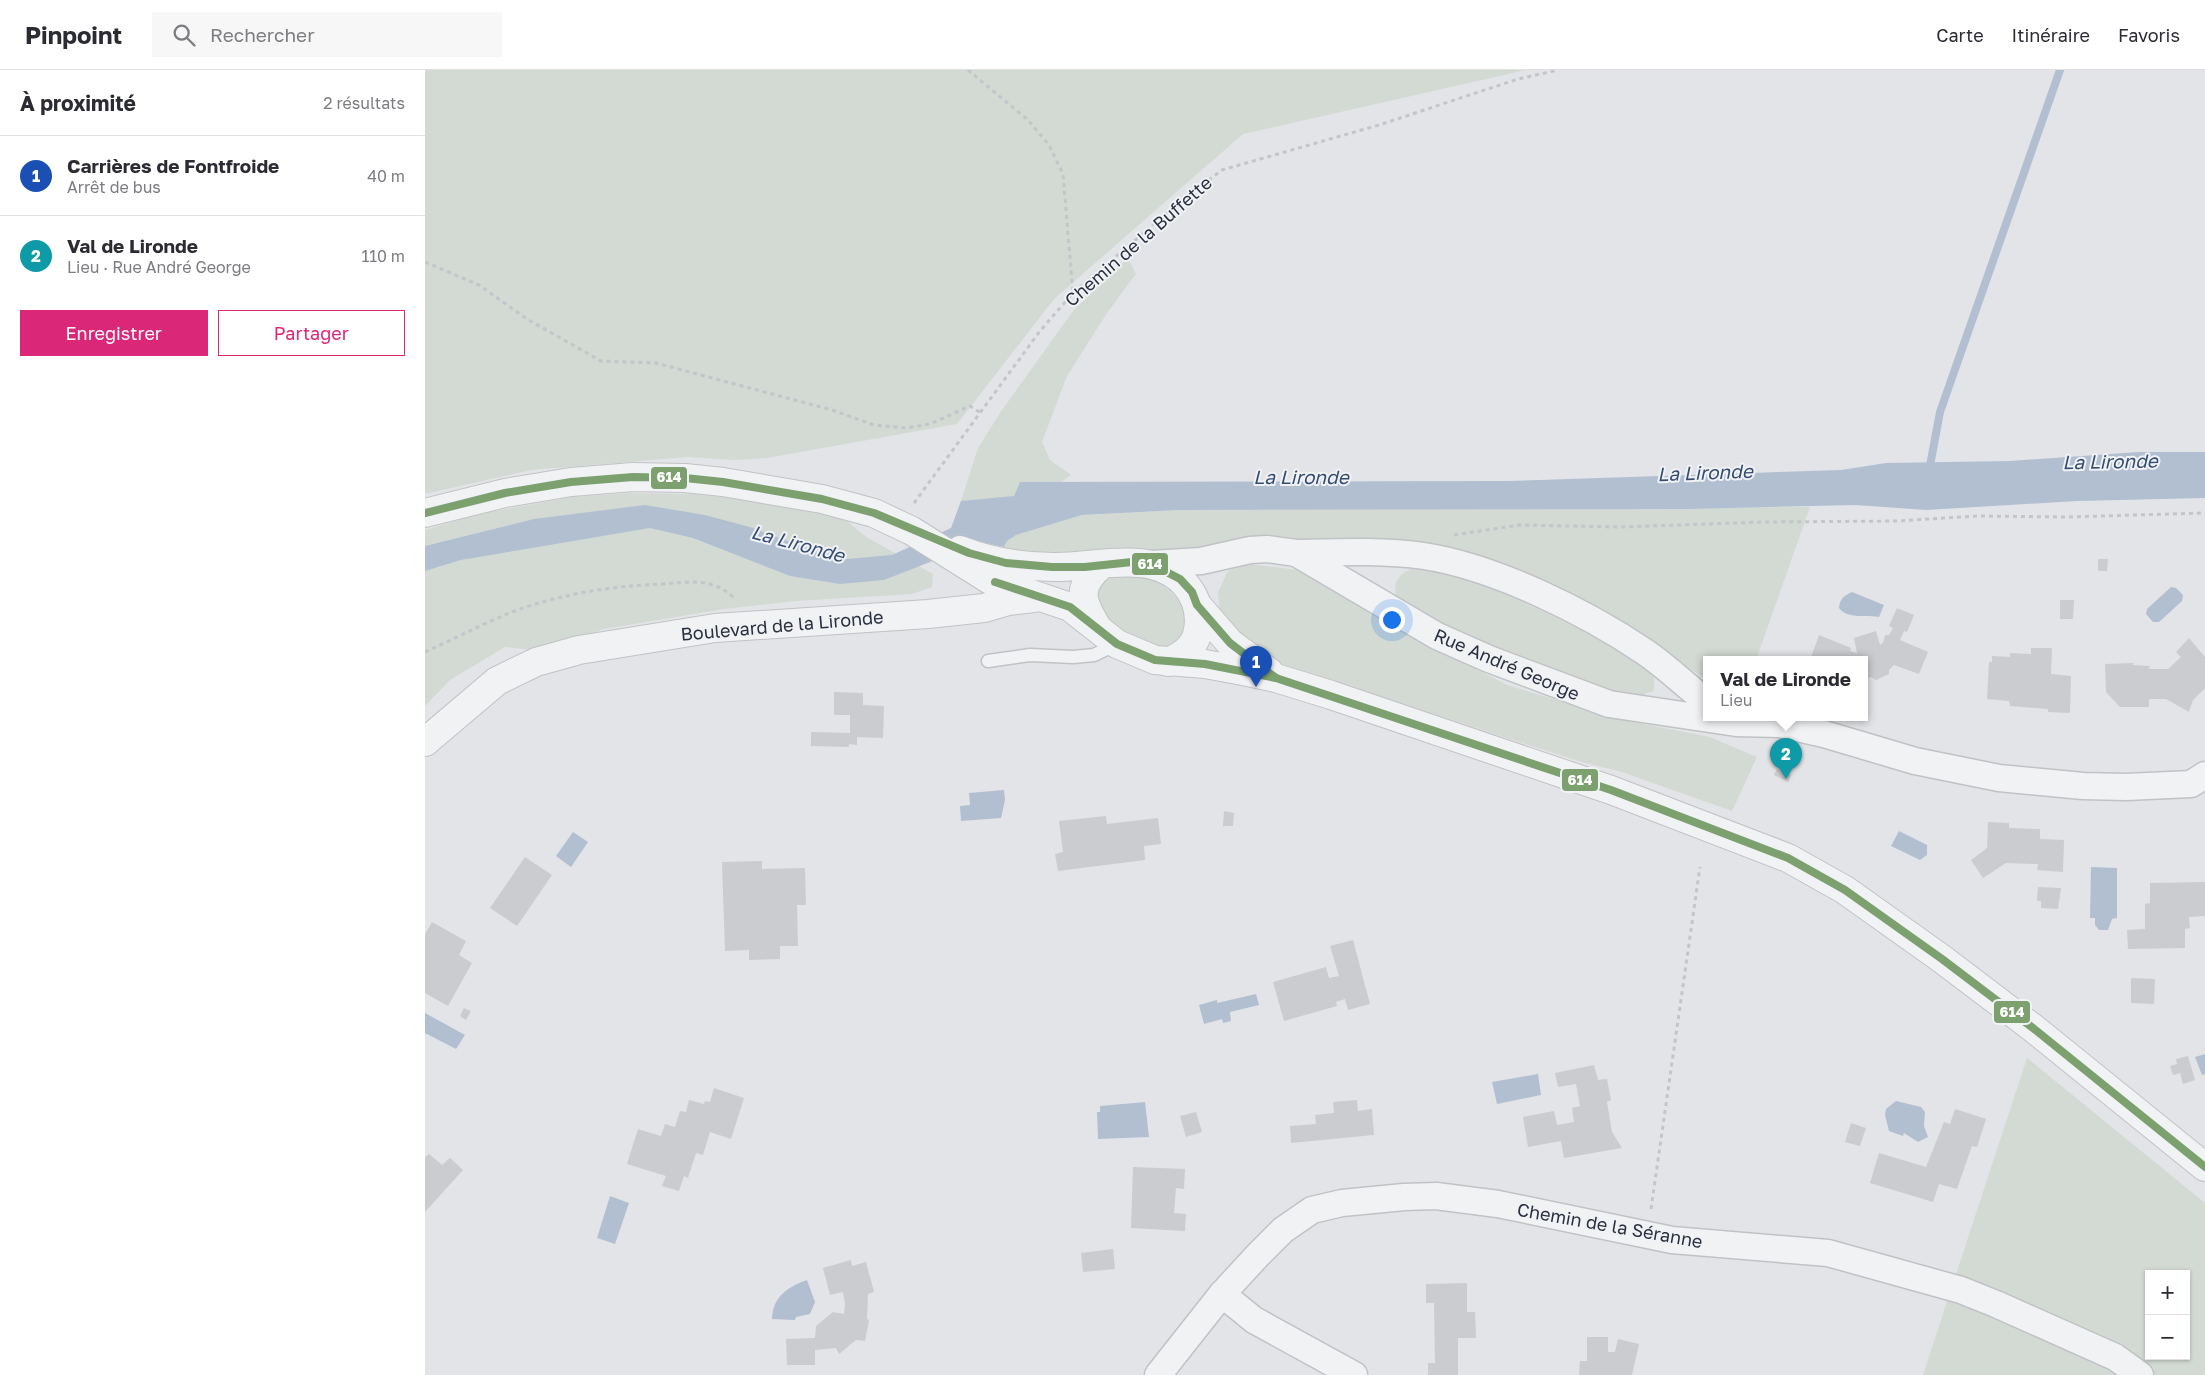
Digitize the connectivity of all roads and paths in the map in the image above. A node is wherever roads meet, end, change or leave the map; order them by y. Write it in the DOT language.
graph roads {
  1 [pos="968,70"];
  2 [pos="1558,70"];
  3 [pos="425,262"];
  4 [pos="1073,293"];
  5 [pos="981,413"];
  6 [pos="425,513"];
  7 [pos="2205,513"];
  8 [pos="1519,525"];
  9 [pos="906,527"];
  10 [pos="1296,553"];
  11 [pos="1220,556"];
  12 [pos="965,558"];
  13 [pos="1151,564"];
  14 [pos="1101,565"];
  15 [pos="1051,568"];
  16 [pos="991,580"];
  17 [pos="1041,598"];
  18 [pos="1194,599"];
  19 [pos="928,614"];
  20 [pos="751,624"];
  21 [pos="1107,636"];
  22 [pos="425,652"];
  23 [pos="988,662"];
  24 [pos="1168,662"];
  25 [pos="1276,678"];
  26 [pos="1703,699"];
  27 [pos="1703,717"];
  28 [pos="1745,721"];
  29 [pos="425,742"];
  30 [pos="2205,775"];
  31 [pos="1700,867"];
  32 [pos="2205,1167"];
  33 [pos="1647,1234"];
  34 [pos="1222,1294"];
  35 [pos="1158,1375"];
  36 [pos="1354,1375"];
  37 [pos="2140,1375"];
  1 -- 4 [label="path"];
  2 -- 4 [label="path, Chemin de la Buffette"];
  3 -- 5 [label="path"];
  4 -- 5 [label="path, Chemin de la Buffette"];
  5 -- 9 [label="path, Chemin de la Buffette"];
  6 -- 9 [label="street"];
  7 -- 8 [label="path"];
  9 -- 12 [label="street"];
  10 -- 11 [label="street, Rue André George"];
  10 -- 26 [label="street, Rue André George"];
  10 -- 27 [label="street, Rue André George"];
  11 -- 13 [label="street, Rue André George"];
  11 -- 18 [label="street"];
  12 -- 15 [label="street"];
  12 -- 16 [label="street"];
  13 -- 14 [label="street"];
  13 -- 18 [label="street"];
  14 -- 15 [label="street"];
  14 -- 21 [label="street"];
  15 -- 16 [label="street, Boulevard de la Lironde"];
  16 -- 17 [label="street"];
  16 -- 19 [label="street, Boulevard de la Lironde"];
  17 -- 19 [label="street, Boulevard de la Lironde"];
  17 -- 21 [label="street"];
  18 -- 24 [label="street"];
  18 -- 25 [label="street"];
  19 -- 20 [label="street, Boulevard de la Lironde"];
  20 -- 22 [label="path"];
  20 -- 29 [label="street, Boulevard de la Lironde"];
  21 -- 23 [label="lane"];
  21 -- 24 [label="street"];
  24 -- 25 [label="street"];
  25 -- 32 [label="street"];
  28 -- 30 [label="street, Rue André George"];
  31 -- 33 [label="path"];
  33 -- 34 [label="street, Chemin de la Séranne"];
  33 -- 37 [label="street, Chemin de la Séranne"];
  34 -- 35 [label="street, Chemin de la Séranne"];
  34 -- 36 [label="street"];
}
